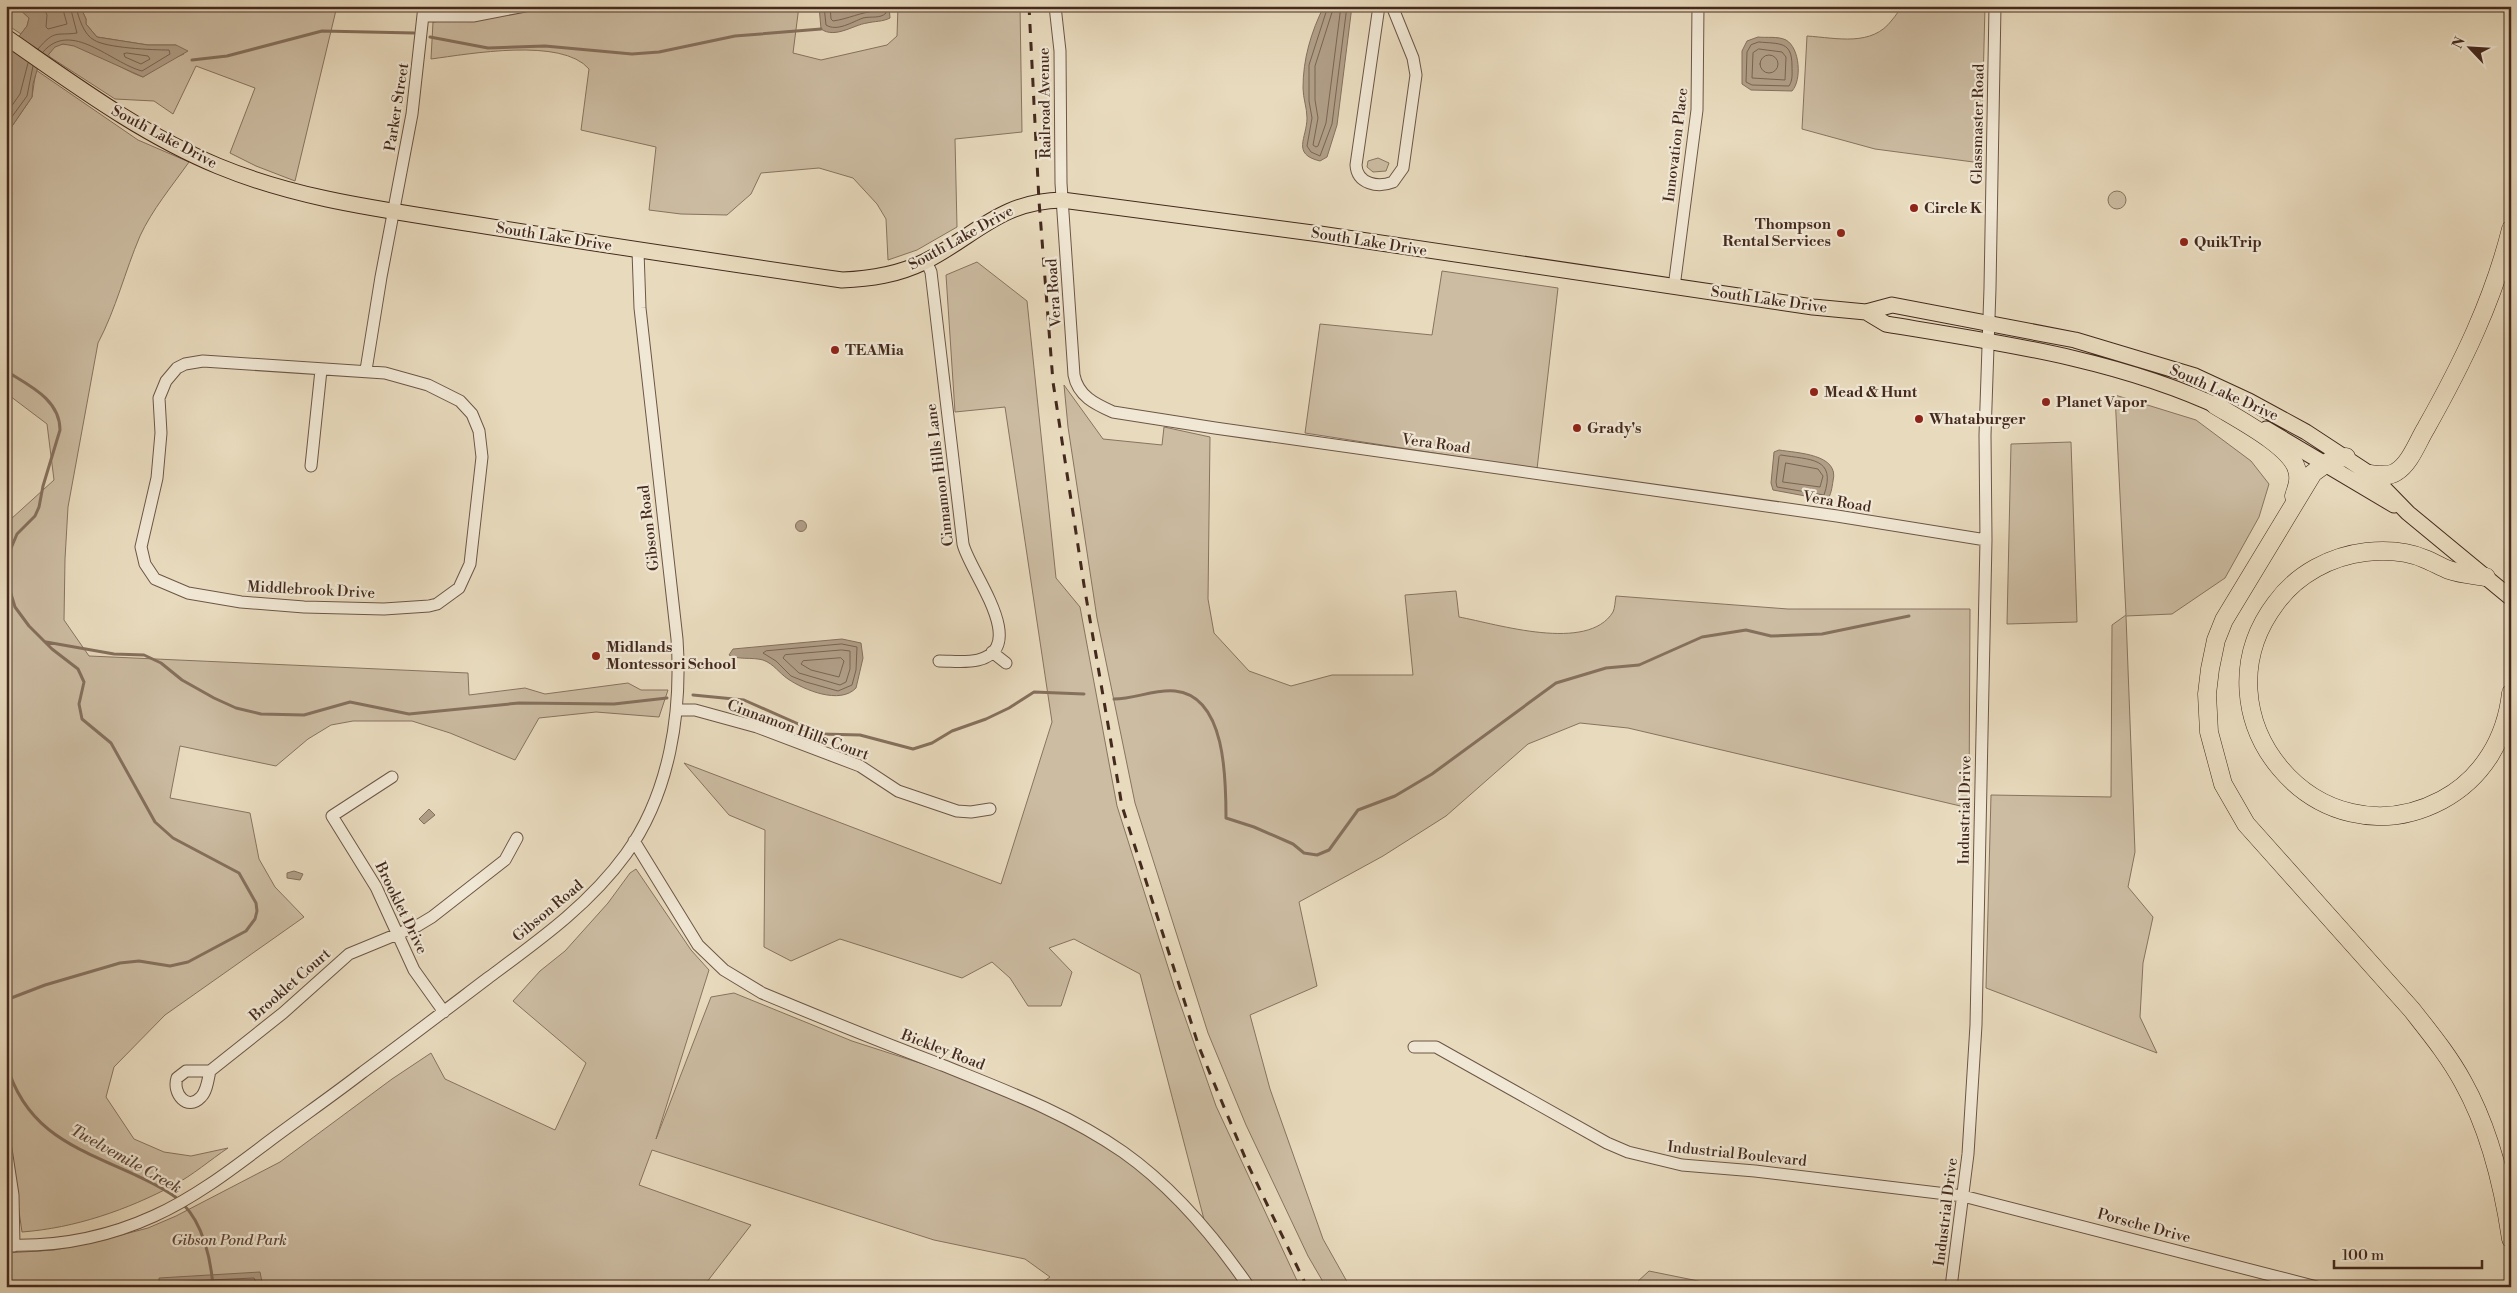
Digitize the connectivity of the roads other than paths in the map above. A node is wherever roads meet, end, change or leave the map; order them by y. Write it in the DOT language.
graph roads {
  1 [pos="525,6"];
  2 [pos="1055,6"];
  3 [pos="1379,6"];
  4 [pos="1392,6"];
  5 [pos="1698,6"];
  6 [pos="1995,6"];
  7 [pos="423,11"];
  8 [pos="9,39"];
  9 [pos="1062,200"];
  10 [pos="394,211"];
  11 [pos="2511,229"];
  12 [pos="638,251"];
  13 [pos="926,261"];
  14 [pos="1674,287"];
  15 [pos="1989,332"];
  16 [pos="321,370"];
  17 [pos="366,370"];
  18 [pos="2215,405"];
  19 [pos="2346,457"];
  20 [pos="2325,463"];
  21 [pos="311,466"];
  22 [pos="2370,474"];
  23 [pos="2291,506"];
  24 [pos="2408,513"];
  25 [pos="1986,540"];
  26 [pos="2486,577"];
  27 [pos="2511,598"];
  28 [pos="992,652"];
  29 [pos="939,661"];
  30 [pos="1006,663"];
  31 [pos="2511,693"];
  32 [pos="677,710"];
  33 [pos="392,777"];
  34 [pos="990,809"];
  35 [pos="516,838"];
  36 [pos="634,841"];
  37 [pos="396,934"];
  38 [pos="444,1012"];
  39 [pos="1414,1047"];
  40 [pos="210,1071"];
  41 [pos="6,1149"];
  42 [pos="1963,1196"];
  43 [pos="2511,1239"];
  44 [pos="10,1245"];
  45 [pos="1249,1287"];
  46 [pos="1951,1287"];
  47 [pos="2317,1287"];
  1 -- 7 [label="street"];
  2 -- 9 [label="street, Railroad Avenue"];
  3 -- 4 [label="street"];
  5 -- 14 [label="street, Innovation Place"];
  6 -- 15 [label="street, Glassmaster Road"];
  7 -- 10 [label="street, Parker Street"];
  8 -- 10 [label="main road, South Lake Drive"];
  9 -- 13 [label="main road, South Lake Drive"];
  9 -- 14 [label="main road, South Lake Drive"];
  9 -- 25 [label="street, Vera Road"];
  10 -- 12 [label="main road, South Lake Drive"];
  10 -- 17 [label="street"];
  11 -- 22 [label="highway"];
  12 -- 13 [label="main road, South Lake Drive"];
  12 -- 32 [label="street, Gibson Road"];
  13 -- 28 [label="street, Cinnamon Hills Lane"];
  14 -- 15 [label="main road, South Lake Drive"];
  15 -- 18 [label="main road, South Lake Drive"];
  15 -- 19 [label="main road, South Lake Drive"];
  15 -- 25 [label="street, Industrial Drive"];
  16 -- 17 [label="street, Middlebrook Drive"];
  16 -- 17 [label="street, Middlebrook Drive"];
  16 -- 21 [label="street"];
  18 -- 20 [label="main road, South Lake Drive"];
  18 -- 23 [label="highway"];
  19 -- 20 [label="highway"];
  19 -- 22 [label="main road, South Lake Drive"];
  20 -- 23 [label="highway"];
  20 -- 24 [label="main road, South Lake Drive"];
  22 -- 24 [label="main road, South Lake Drive"];
  23 -- 43 [label="highway"];
  24 -- 26 [label="main road, South Lake Drive"];
  25 -- 42 [label="street, Industrial Drive"];
  26 -- 27 [label="main road, South Lake Drive"];
  26 -- 31 [label="highway"];
  28 -- 29 [label="street"];
  28 -- 30 [label="street"];
  32 -- 34 [label="street, Cinnamon Hills Court"];
  32 -- 36 [label="street, Gibson Road"];
  33 -- 37 [label="street, Brooklet Drive"];
  35 -- 37 [label="street, Brooklet Court"];
  36 -- 38 [label="street, Gibson Road"];
  36 -- 45 [label="street, Bickley Road"];
  37 -- 38 [label="street, Brooklet Drive"];
  37 -- 40 [label="street, Brooklet Court"];
  38 -- 44 [label="street, Gibson Road"];
  39 -- 42 [label="street, Industrial Boulevard"];
  41 -- 44 [label="street"];
  42 -- 46 [label="street, Industrial Drive"];
  42 -- 47 [label="street, Porsche Drive"];
}
